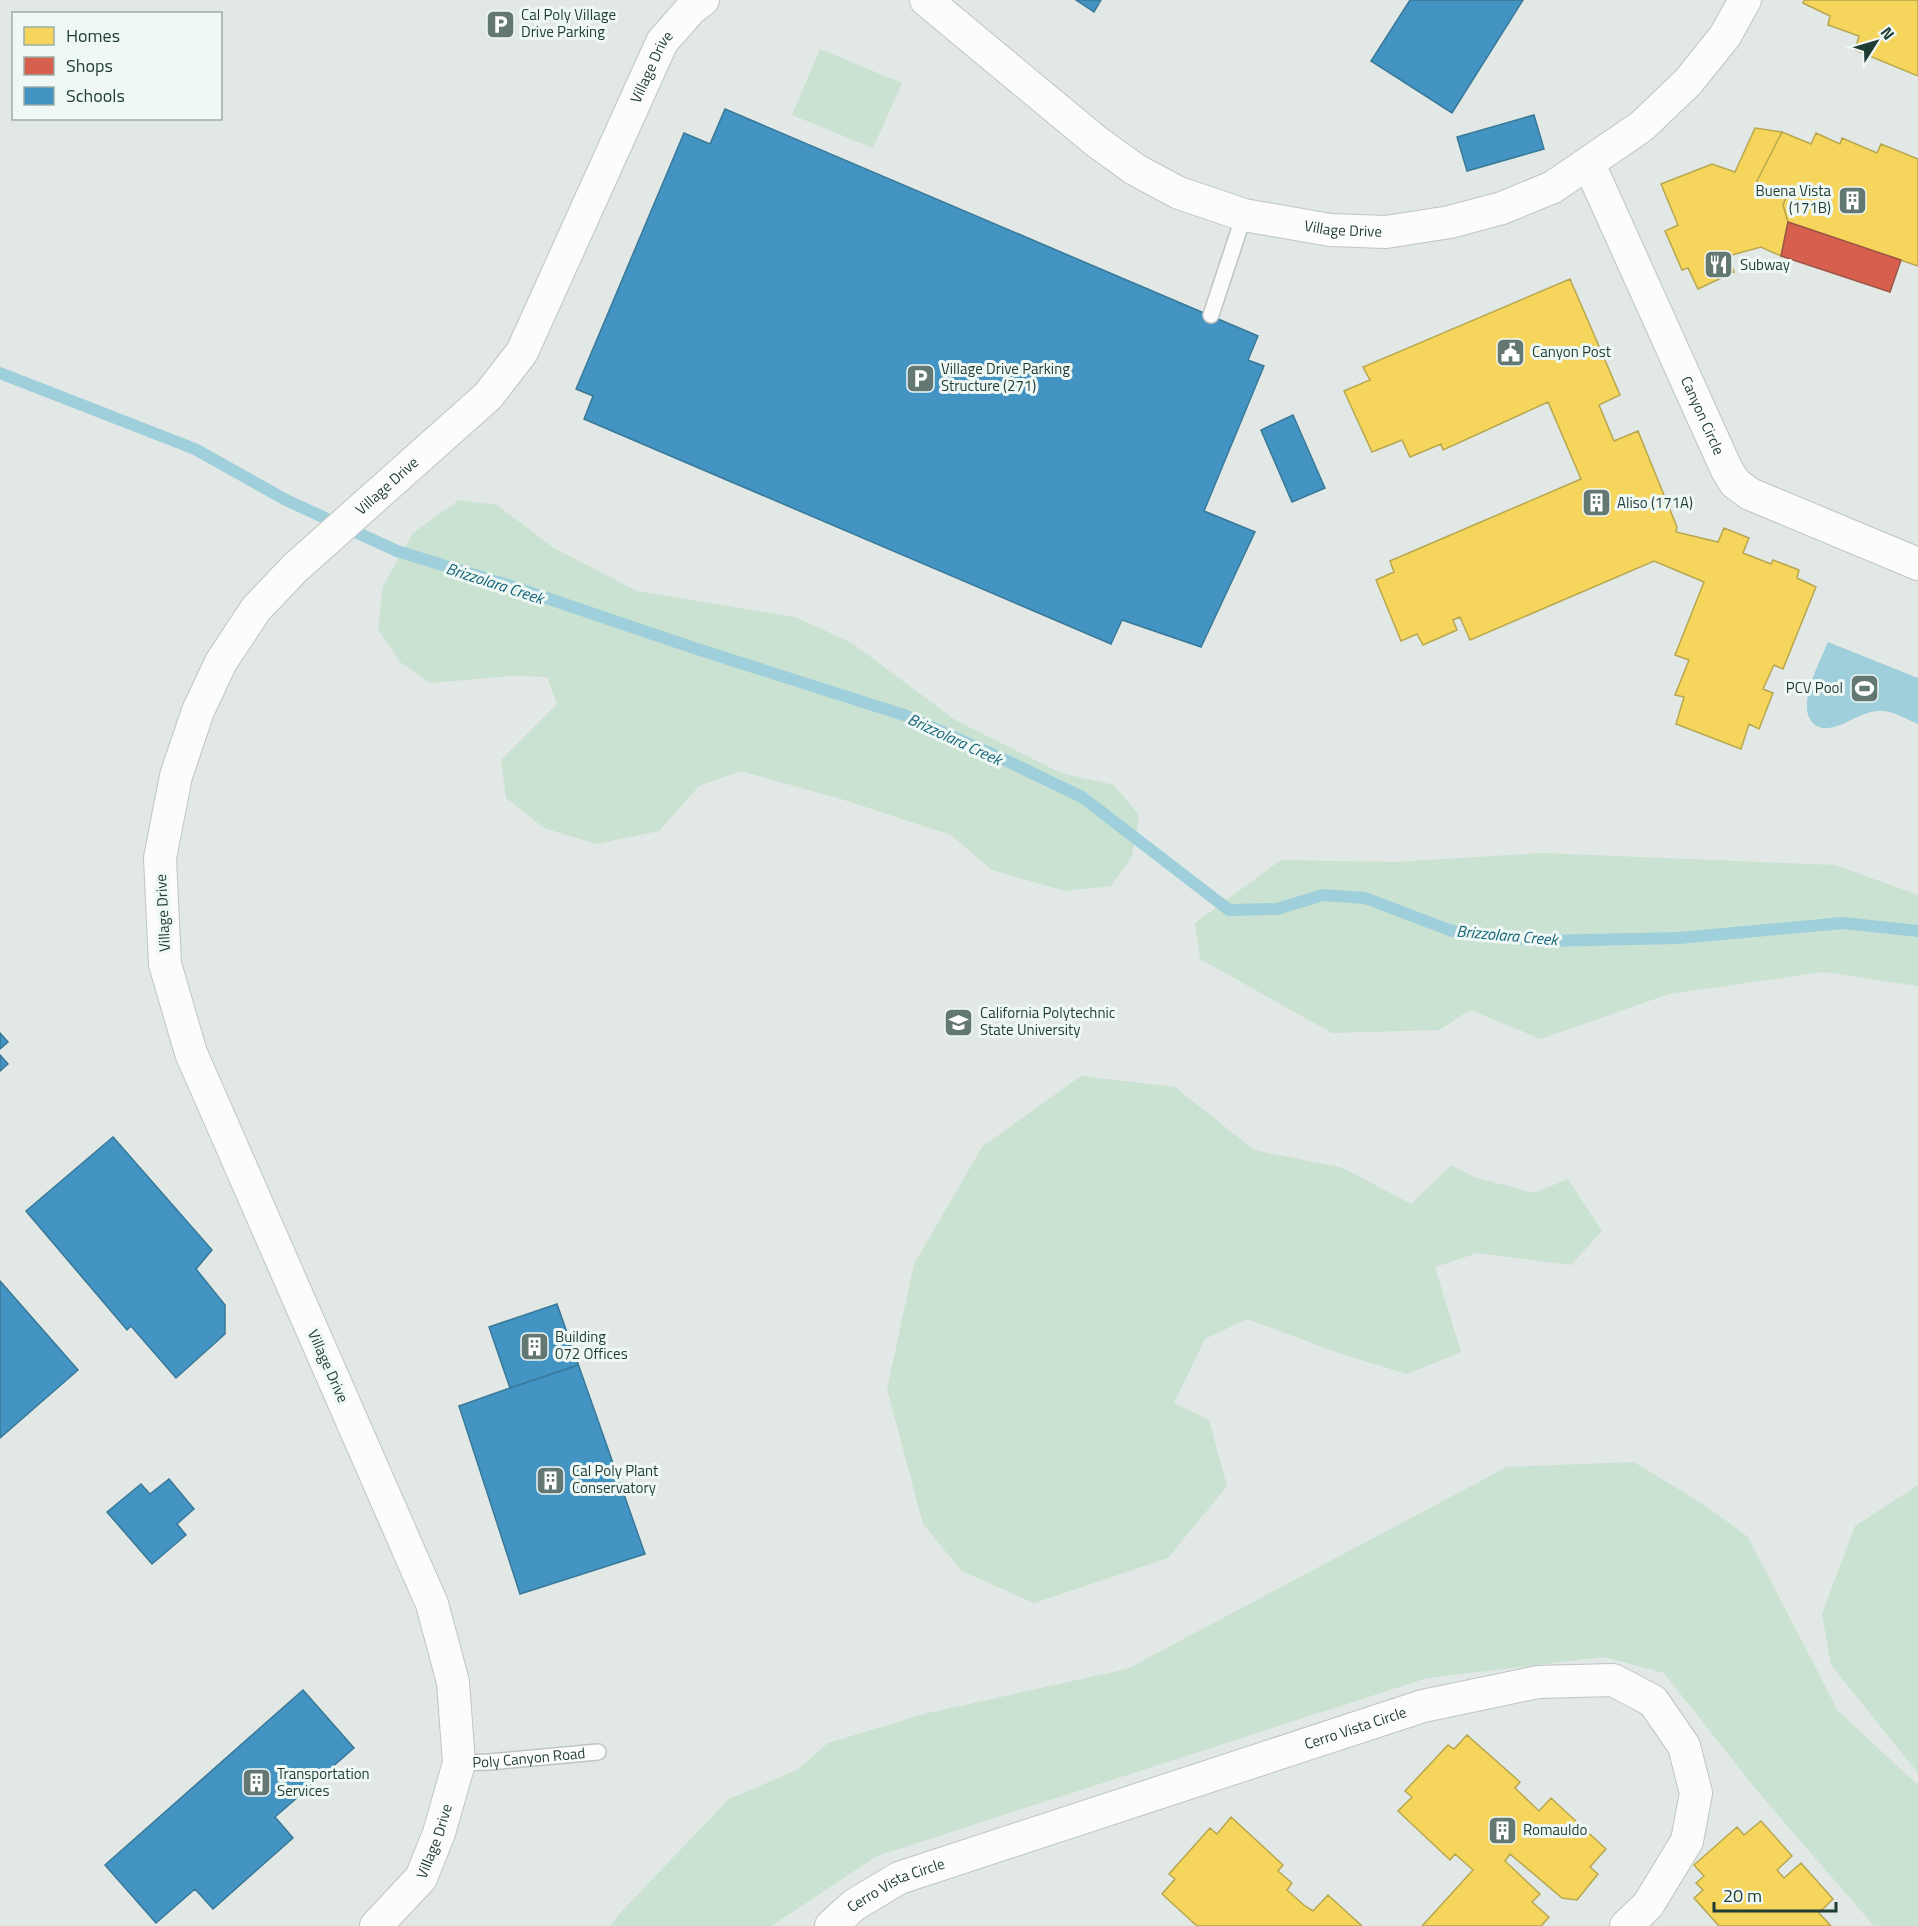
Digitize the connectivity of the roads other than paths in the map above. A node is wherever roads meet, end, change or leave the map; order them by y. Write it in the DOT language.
graph roads {
  1 [pos="703,0"];
  2 [pos="926,0"];
  3 [pos="1745,0"];
  4 [pos="1589,164"];
  5 [pos="1244,215"];
  6 [pos="1211,315"];
  7 [pos="1918,564"];
  8 [pos="598,1752"];
  9 [pos="459,1763"];
  10 [pos="376,1926"];
  11 [pos="831,1926"];
  12 [pos="1626,1926"];
  1 -- 9 [label="street, Village Drive"];
  2 -- 5 [label="street, Village Drive"];
  3 -- 4 [label="street, Village Drive"];
  4 -- 5 [label="street, Village Drive"];
  4 -- 7 [label="street, Canyon Circle"];
  5 -- 6 [label="lane"];
  8 -- 9 [label="lane, Poly Canyon Road"];
  9 -- 10 [label="street, Village Drive"];
  11 -- 12 [label="street, Cerro Vista Circle"];
}
